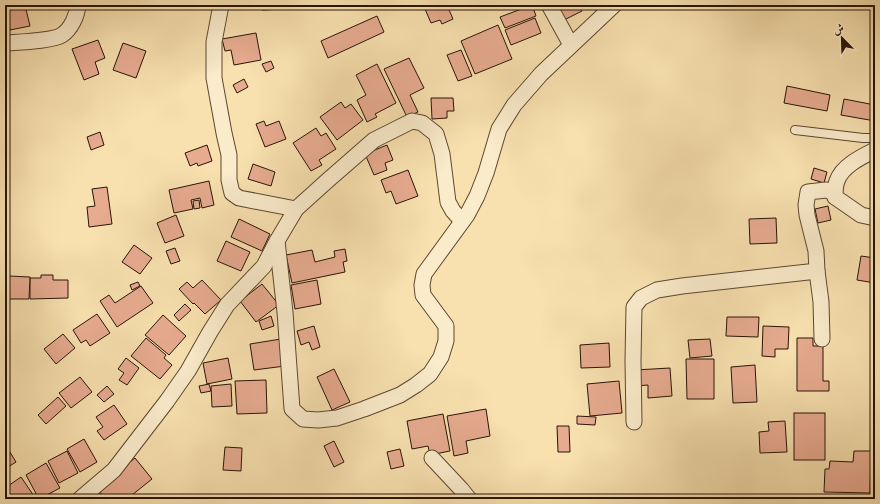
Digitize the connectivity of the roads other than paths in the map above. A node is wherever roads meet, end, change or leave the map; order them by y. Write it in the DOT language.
graph roads {
  1 [pos="78,5"];
  2 [pos="221,5"];
  3 [pos="549,5"];
  4 [pos="614,5"];
  5 [pos="5,43"];
  6 [pos="571,45"];
  7 [pos="795,130"];
  8 [pos="875,138"];
  9 [pos="875,150"];
  10 [pos="835,197"];
  11 [pos="296,209"];
  12 [pos="875,218"];
  13 [pos="462,221"];
  14 [pos="277,240"];
  15 [pos="817,271"];
  16 [pos="822,339"];
  17 [pos="634,422"];
  18 [pos="432,458"];
  19 [pos="80,499"];
  20 [pos="470,499"];
  1 -- 5 [label="street"];
  2 -- 11 [label="street"];
  3 -- 6 [label="street"];
  4 -- 6 [label="street"];
  6 -- 13 [label="street"];
  7 -- 8 [label="lane"];
  9 -- 10 [label="street"];
  10 -- 12 [label="street"];
  10 -- 15 [label="street"];
  11 -- 13 [label="street"];
  11 -- 14 [label="street"];
  13 -- 14 [label="street"];
  14 -- 19 [label="street"];
  15 -- 16 [label="street"];
  15 -- 17 [label="street"];
  18 -- 20 [label="street"];
}
